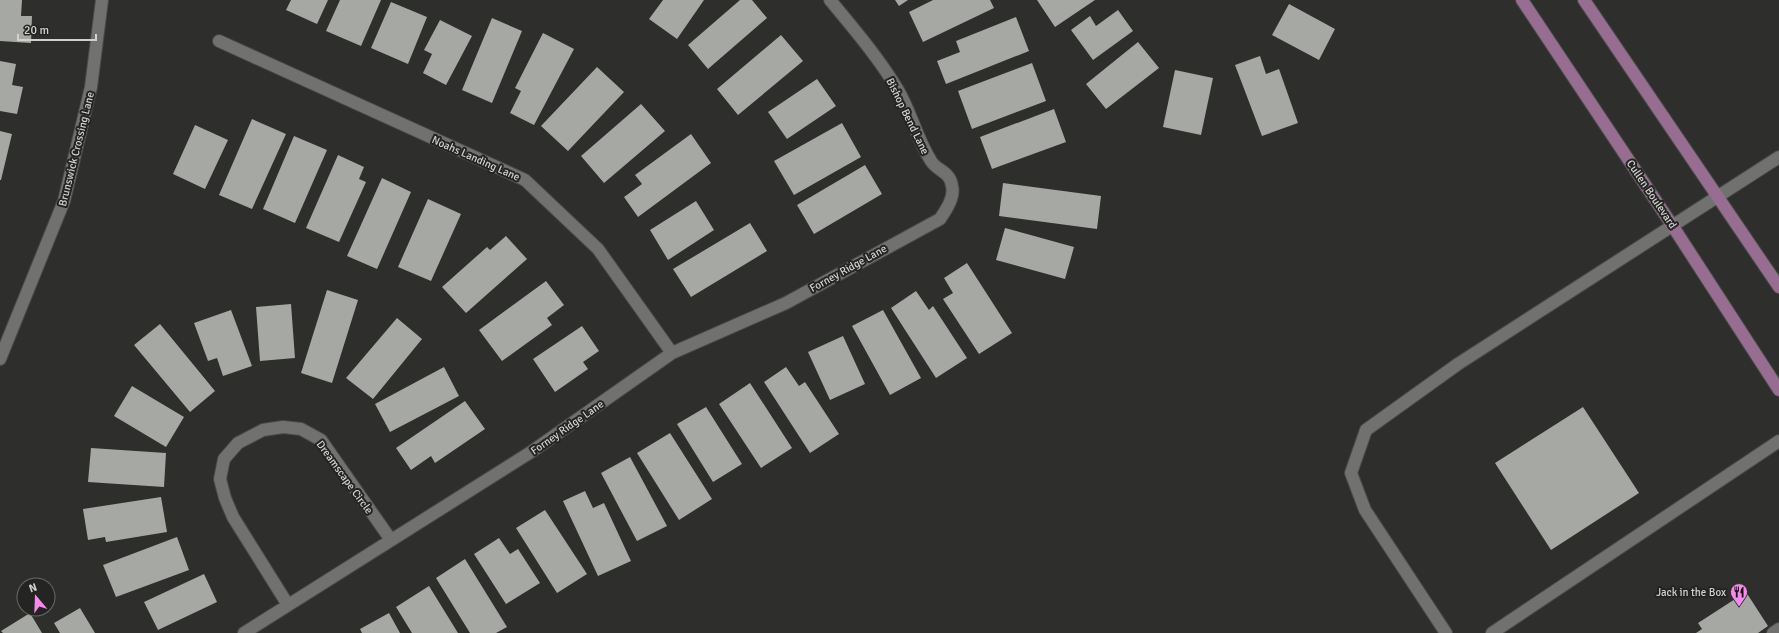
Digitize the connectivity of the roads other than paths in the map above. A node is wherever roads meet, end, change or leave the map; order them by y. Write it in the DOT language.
graph roads {
  1 [pos="102,0"];
  2 [pos="830,0"];
  3 [pos="1522,0"];
  4 [pos="1584,0"];
  5 [pos="219,41"];
  6 [pos="1779,157"];
  7 [pos="1717,197"];
  8 [pos="1672,225"];
  9 [pos="900,240"];
  10 [pos="1779,287"];
  11 [pos="672,354"];
  12 [pos="0,359"];
  13 [pos="1779,390"];
  14 [pos="1779,441"];
  15 [pos="391,540"];
  16 [pos="288,605"];
  17 [pos="1779,629"];
  18 [pos="244,633"];
  19 [pos="1446,633"];
  20 [pos="1492,633"];
  21 [pos="1773,633"];
  1 -- 12 [label="street, Brunswick Crossing Lane"];
  2 -- 9 [label="street, Bishop Bend Lane"];
  3 -- 8 [label="main road, Cullen Boulevard"];
  4 -- 7 [label="main road"];
  5 -- 11 [label="street, Noahs Landing Lane"];
  6 -- 7 [label="street"];
  7 -- 8 [label="street"];
  7 -- 10 [label="main road"];
  8 -- 13 [label="main road, Cullen Boulevard"];
  8 -- 19 [label="street"];
  9 -- 11 [label="street, Forney Ridge Lane"];
  11 -- 15 [label="street, Forney Ridge Lane"];
  14 -- 20 [label="street"];
  15 -- 16 [label="street, Forney Ridge Lane"];
  15 -- 16 [label="street, Dreamscape Circle"];
  16 -- 18 [label="street, Forney Ridge Lane"];
  17 -- 21 [label="street"];
}
